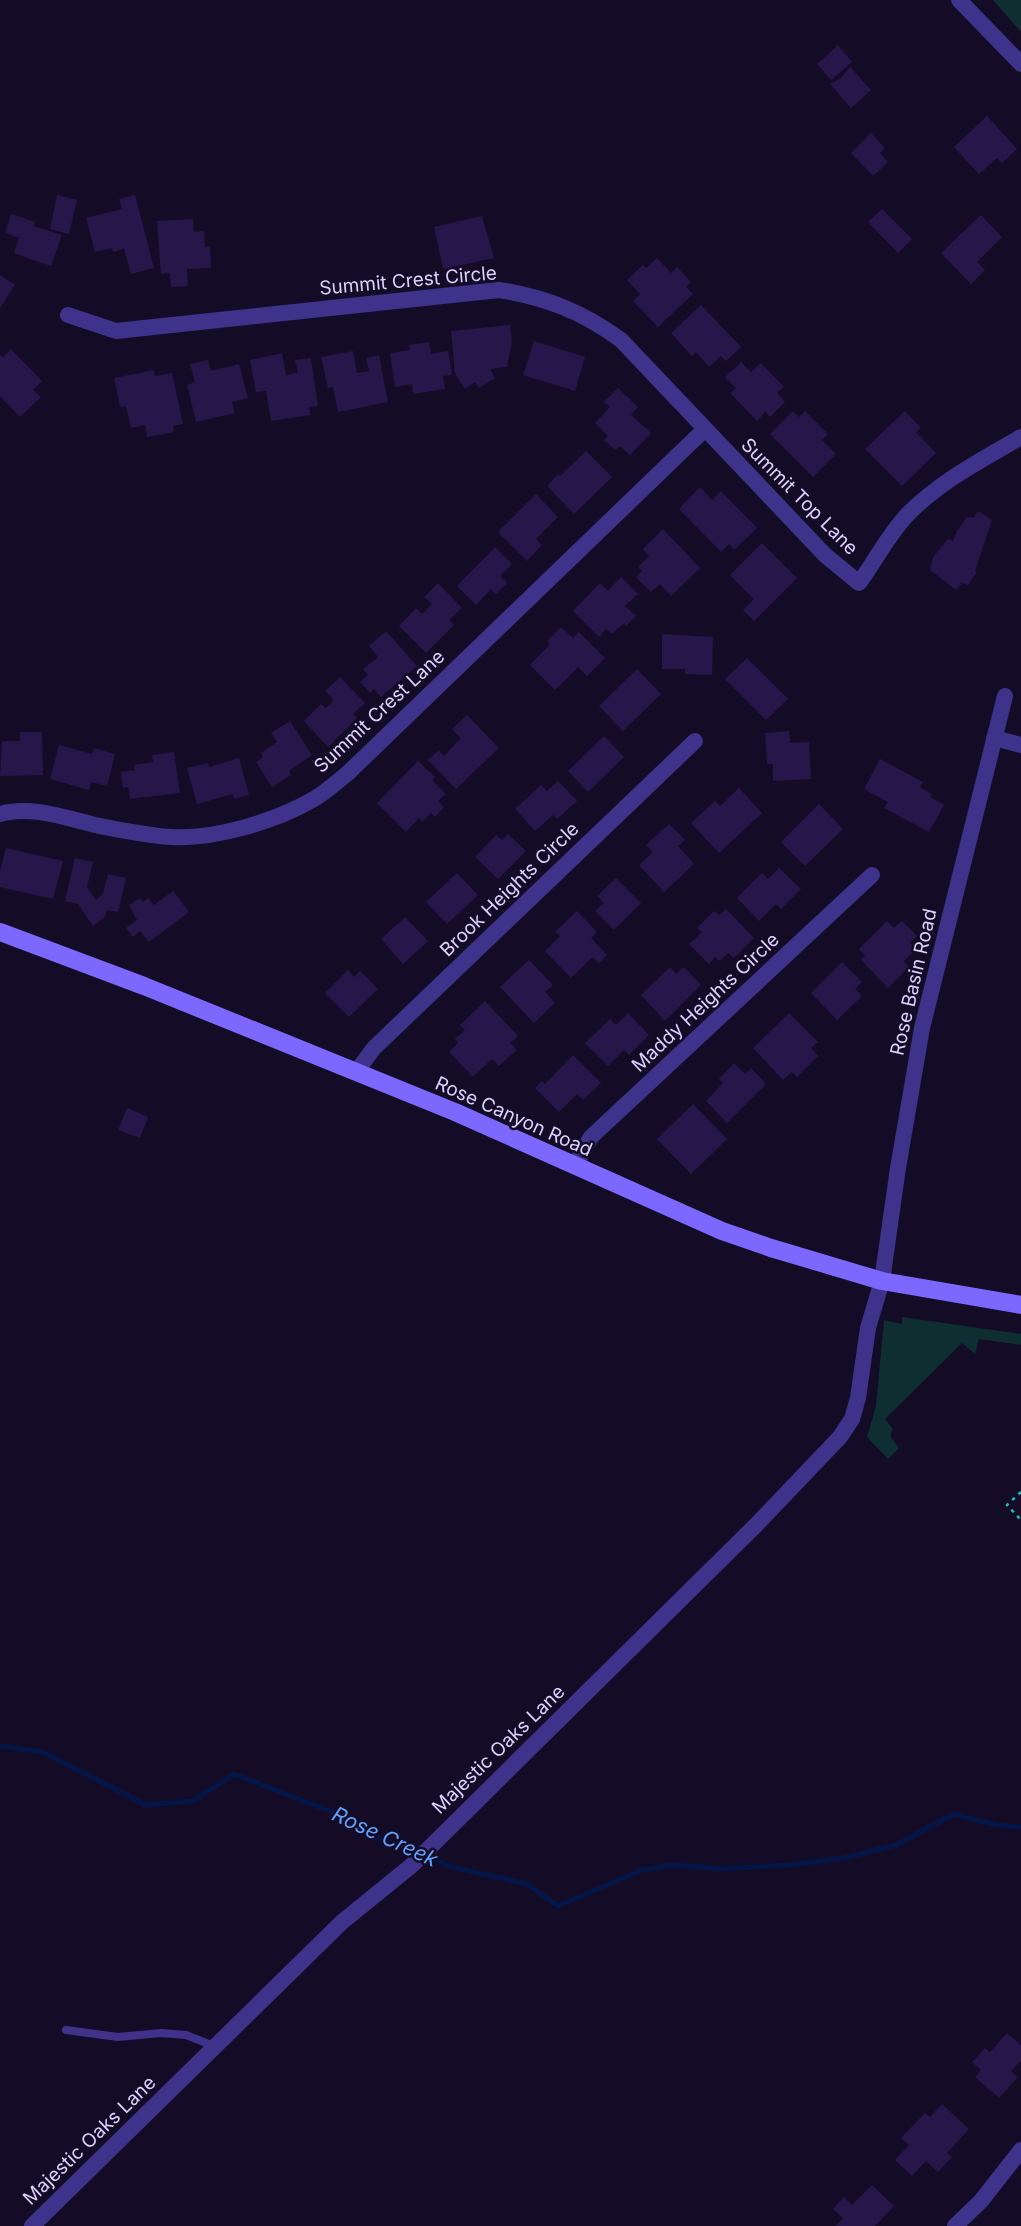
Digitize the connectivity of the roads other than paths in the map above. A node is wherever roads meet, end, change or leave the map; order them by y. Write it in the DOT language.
graph roads {
  1 [pos="959,0"];
  2 [pos="1021,64"];
  3 [pos="68,315"];
  4 [pos="705,429"];
  5 [pos="1021,437"];
  6 [pos="1006,696"];
  7 [pos="994,738"];
  8 [pos="695,741"];
  9 [pos="1021,745"];
  10 [pos="0,814"];
  11 [pos="872,875"];
  12 [pos="0,932"];
  13 [pos="356,1072"];
  14 [pos="575,1166"];
  15 [pos="882,1281"];
  16 [pos="1021,1305"];
  17 [pos="66,2031"];
  18 [pos="216,2047"];
  19 [pos="1021,2150"];
  20 [pos="32,2226"];
  21 [pos="955,2226"];
  1 -- 2 [label="street"];
  3 -- 4 [label="street, Summit Crest Circle"];
  4 -- 5 [label="street, Summit Top Lane"];
  4 -- 10 [label="street, Summit Crest Lane"];
  6 -- 7 [label="street, Rose Basin Road"];
  7 -- 9 [label="street"];
  7 -- 15 [label="street, Rose Basin Road"];
  8 -- 13 [label="street, Brook Heights Circle"];
  11 -- 14 [label="street, Maddy Heights Circle"];
  12 -- 13 [label="street, Rose Canyon Road"];
  13 -- 14 [label="street, Rose Canyon Road"];
  14 -- 15 [label="street, Rose Canyon Road"];
  15 -- 16 [label="street, Rose Canyon Road"];
  15 -- 18 [label="street, Majestic Oaks Lane"];
  17 -- 18 [label="lane"];
  18 -- 20 [label="street, Majestic Oaks Lane"];
  19 -- 21 [label="street"];
}
